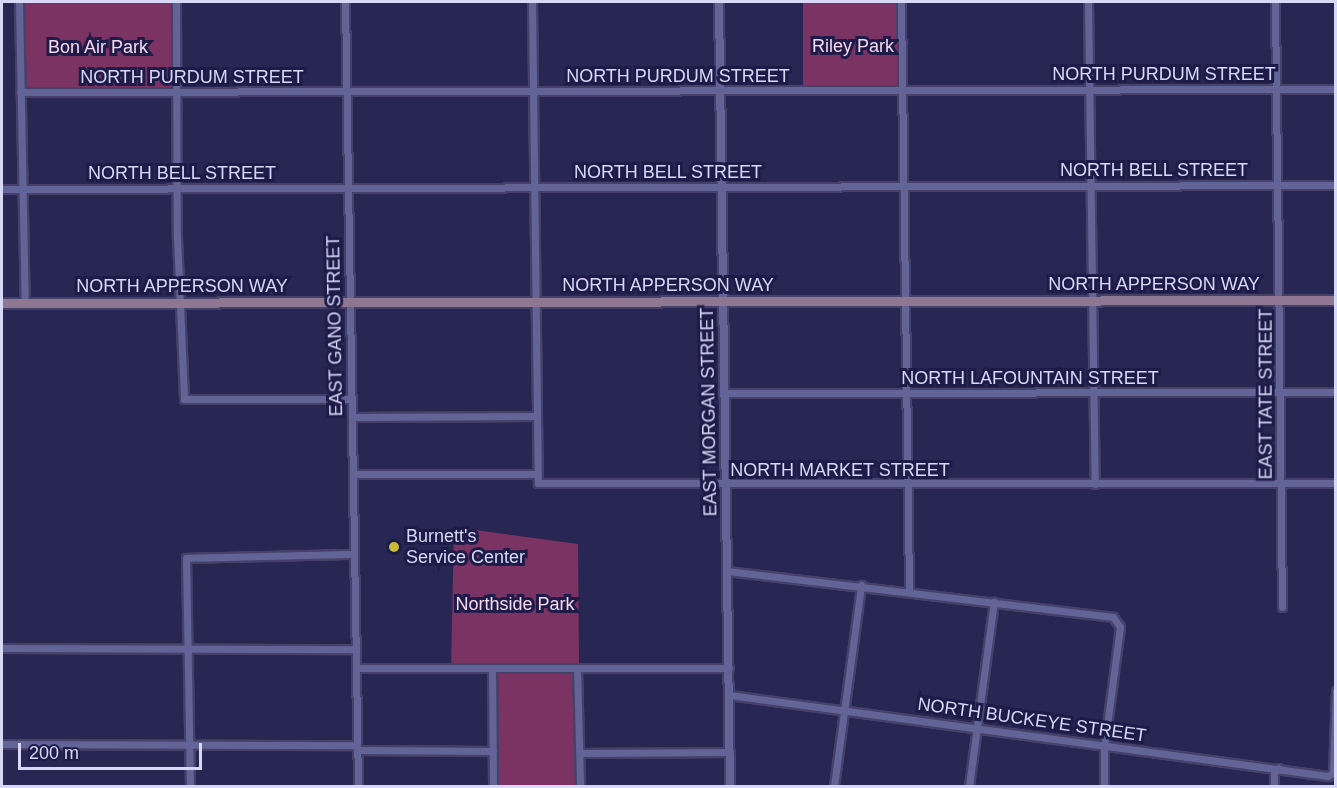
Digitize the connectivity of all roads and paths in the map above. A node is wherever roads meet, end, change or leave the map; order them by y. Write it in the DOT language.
graph roads {
  1 [pos="19,2"];
  2 [pos="176,2"];
  3 [pos="345,2"];
  4 [pos="532,2"];
  5 [pos="719,2"];
  6 [pos="902,2"];
  7 [pos="1088,2"];
  8 [pos="1275,2"];
  9 [pos="1276,89"];
  10 [pos="1335,89"];
  11 [pos="903,90"];
  12 [pos="1090,90"];
  13 [pos="533,91"];
  14 [pos="720,91"];
  15 [pos="20,92"];
  16 [pos="346,92"];
  17 [pos="176,93"];
  18 [pos="1277,185"];
  19 [pos="1335,185"];
  20 [pos="722,186"];
  21 [pos="904,186"];
  22 [pos="1091,186"];
  23 [pos="534,187"];
  24 [pos="178,188"];
  25 [pos="348,188"];
  26 [pos="2,189"];
  27 [pos="24,189"];
  28 [pos="1094,300"];
  29 [pos="1280,300"];
  30 [pos="1335,300"];
  31 [pos="724,301"];
  32 [pos="906,301"];
  33 [pos="350,302"];
  34 [pos="536,302"];
  35 [pos="2,303"];
  36 [pos="25,303"];
  37 [pos="180,303"];
  38 [pos="1280,392"];
  39 [pos="1335,392"];
  40 [pos="725,393"];
  41 [pos="908,393"];
  42 [pos="1094,393"];
  43 [pos="352,399"];
  44 [pos="537,416"];
  45 [pos="352,417"];
  46 [pos="353,474"];
  47 [pos="537,474"];
  48 [pos="1281,483"];
  49 [pos="1335,483"];
  50 [pos="1095,484"];
  51 [pos="726,485"];
  52 [pos="909,485"];
  53 [pos="354,554"];
  54 [pos="727,571"];
  55 [pos="861,585"];
  56 [pos="909,590"];
  57 [pos="994,602"];
  58 [pos="1282,607"];
  59 [pos="2,648"];
  60 [pos="188,649"];
  61 [pos="356,650"];
  62 [pos="356,668"];
  63 [pos="492,668"];
  64 [pos="577,668"];
  65 [pos="729,668"];
  66 [pos="1335,691"];
  67 [pos="729,695"];
  68 [pos="844,710"];
  69 [pos="977,728"];
  70 [pos="2,744"];
  71 [pos="189,744"];
  72 [pos="1105,744"];
  73 [pos="357,748"];
  74 [pos="493,751"];
  75 [pos="730,752"];
  76 [pos="580,753"];
  77 [pos="1279,768"];
  78 [pos="190,786"];
  79 [pos="358,786"];
  80 [pos="493,786"];
  81 [pos="580,786"];
  82 [pos="730,786"];
  83 [pos="834,786"];
  84 [pos="969,786"];
  85 [pos="1104,786"];
  86 [pos="1274,786"];
  1 -- 15 [label="street"];
  2 -- 17 [label="street"];
  3 -- 16 [label="street, EAST GANO STREET"];
  4 -- 13 [label="street"];
  5 -- 14 [label="street, EAST MORGAN STREET"];
  6 -- 11 [label="street"];
  7 -- 12 [label="street"];
  8 -- 9 [label="street, EAST TATE STREET"];
  9 -- 10 [label="street, NORTH PURDUM STREET"];
  9 -- 12 [label="street, NORTH PURDUM STREET"];
  9 -- 18 [label="street, EAST TATE STREET"];
  11 -- 12 [label="street, NORTH PURDUM STREET"];
  11 -- 14 [label="street, NORTH PURDUM STREET"];
  11 -- 21 [label="street"];
  12 -- 22 [label="street"];
  13 -- 14 [label="street, NORTH PURDUM STREET"];
  13 -- 16 [label="street, NORTH PURDUM STREET"];
  13 -- 23 [label="street"];
  14 -- 20 [label="street, EAST MORGAN STREET"];
  15 -- 17 [label="street, NORTH PURDUM STREET"];
  15 -- 27 [label="street"];
  16 -- 17 [label="street, NORTH PURDUM STREET"];
  16 -- 25 [label="street, EAST GANO STREET"];
  17 -- 24 [label="street"];
  18 -- 19 [label="street, NORTH BELL STREET"];
  18 -- 22 [label="street, NORTH BELL STREET"];
  18 -- 29 [label="street, EAST TATE STREET"];
  20 -- 21 [label="street, NORTH BELL STREET"];
  20 -- 23 [label="street, NORTH BELL STREET"];
  20 -- 31 [label="street, EAST MORGAN STREET"];
  21 -- 22 [label="street, NORTH BELL STREET"];
  21 -- 32 [label="street"];
  22 -- 28 [label="street"];
  23 -- 25 [label="street, NORTH BELL STREET"];
  23 -- 34 [label="street"];
  24 -- 25 [label="street, NORTH BELL STREET"];
  24 -- 27 [label="street, NORTH BELL STREET"];
  24 -- 37 [label="street"];
  25 -- 33 [label="street, EAST GANO STREET"];
  26 -- 27 [label="street, NORTH BELL STREET"];
  27 -- 36 [label="street"];
  28 -- 29 [label="main road, NORTH APPERSON WAY"];
  28 -- 32 [label="main road, NORTH APPERSON WAY"];
  28 -- 42 [label="street"];
  29 -- 30 [label="main road, NORTH APPERSON WAY"];
  29 -- 38 [label="street, EAST TATE STREET"];
  31 -- 32 [label="main road, NORTH APPERSON WAY"];
  31 -- 34 [label="main road, NORTH APPERSON WAY"];
  31 -- 40 [label="street, EAST MORGAN STREET"];
  32 -- 41 [label="street"];
  33 -- 34 [label="main road, NORTH APPERSON WAY"];
  33 -- 37 [label="main road, NORTH APPERSON WAY"];
  33 -- 43 [label="street, EAST GANO STREET"];
  34 -- 44 [label="street"];
  35 -- 36 [label="main road, NORTH APPERSON WAY"];
  36 -- 37 [label="main road, NORTH APPERSON WAY"];
  37 -- 43 [label="street"];
  38 -- 39 [label="street, NORTH LAFOUNTAIN STREET"];
  38 -- 42 [label="street, NORTH LAFOUNTAIN STREET"];
  38 -- 48 [label="street, EAST TATE STREET"];
  40 -- 41 [label="street, NORTH LAFOUNTAIN STREET"];
  40 -- 51 [label="street, EAST MORGAN STREET"];
  41 -- 42 [label="street, NORTH LAFOUNTAIN STREET"];
  41 -- 52 [label="street"];
  42 -- 50 [label="street"];
  43 -- 45 [label="street, EAST GANO STREET"];
  44 -- 45 [label="street"];
  44 -- 47 [label="street"];
  45 -- 46 [label="street, EAST GANO STREET"];
  46 -- 47 [label="street, NORTH MARKET STREET"];
  46 -- 53 [label="street, EAST GANO STREET"];
  47 -- 51 [label="street, NORTH MARKET STREET"];
  48 -- 49 [label="street, NORTH MARKET STREET"];
  48 -- 50 [label="street, NORTH MARKET STREET"];
  48 -- 58 [label="street, EAST TATE STREET"];
  50 -- 52 [label="street, NORTH MARKET STREET"];
  51 -- 52 [label="street, NORTH MARKET STREET"];
  51 -- 54 [label="street, EAST MORGAN STREET"];
  52 -- 56 [label="street"];
  53 -- 60 [label="street"];
  53 -- 61 [label="street, EAST GANO STREET"];
  54 -- 55 [label="street"];
  54 -- 65 [label="street, EAST MORGAN STREET"];
  55 -- 56 [label="street"];
  55 -- 68 [label="street"];
  56 -- 57 [label="street"];
  57 -- 69 [label="street"];
  57 -- 72 [label="street"];
  59 -- 60 [label="street"];
  60 -- 61 [label="street"];
  60 -- 71 [label="street"];
  61 -- 62 [label="street, EAST GANO STREET"];
  62 -- 63 [label="street"];
  62 -- 73 [label="street, EAST GANO STREET"];
  63 -- 64 [label="street"];
  63 -- 74 [label="street"];
  64 -- 65 [label="street"];
  64 -- 76 [label="street"];
  65 -- 67 [label="street, EAST MORGAN STREET"];
  66 -- 77 [label="street, NORTH BUCKEYE STREET"];
  67 -- 68 [label="street, NORTH BUCKEYE STREET"];
  67 -- 75 [label="street, EAST MORGAN STREET"];
  68 -- 69 [label="street, NORTH BUCKEYE STREET"];
  68 -- 83 [label="street"];
  69 -- 72 [label="street, NORTH BUCKEYE STREET"];
  69 -- 84 [label="street"];
  70 -- 71 [label="street"];
  71 -- 73 [label="street"];
  71 -- 78 [label="street"];
  72 -- 77 [label="street, NORTH BUCKEYE STREET"];
  72 -- 85 [label="street"];
  73 -- 74 [label="street"];
  73 -- 79 [label="street, EAST GANO STREET"];
  74 -- 80 [label="street"];
  75 -- 76 [label="street"];
  75 -- 82 [label="street, EAST MORGAN STREET"];
  76 -- 81 [label="street"];
  77 -- 86 [label="street"];
}
